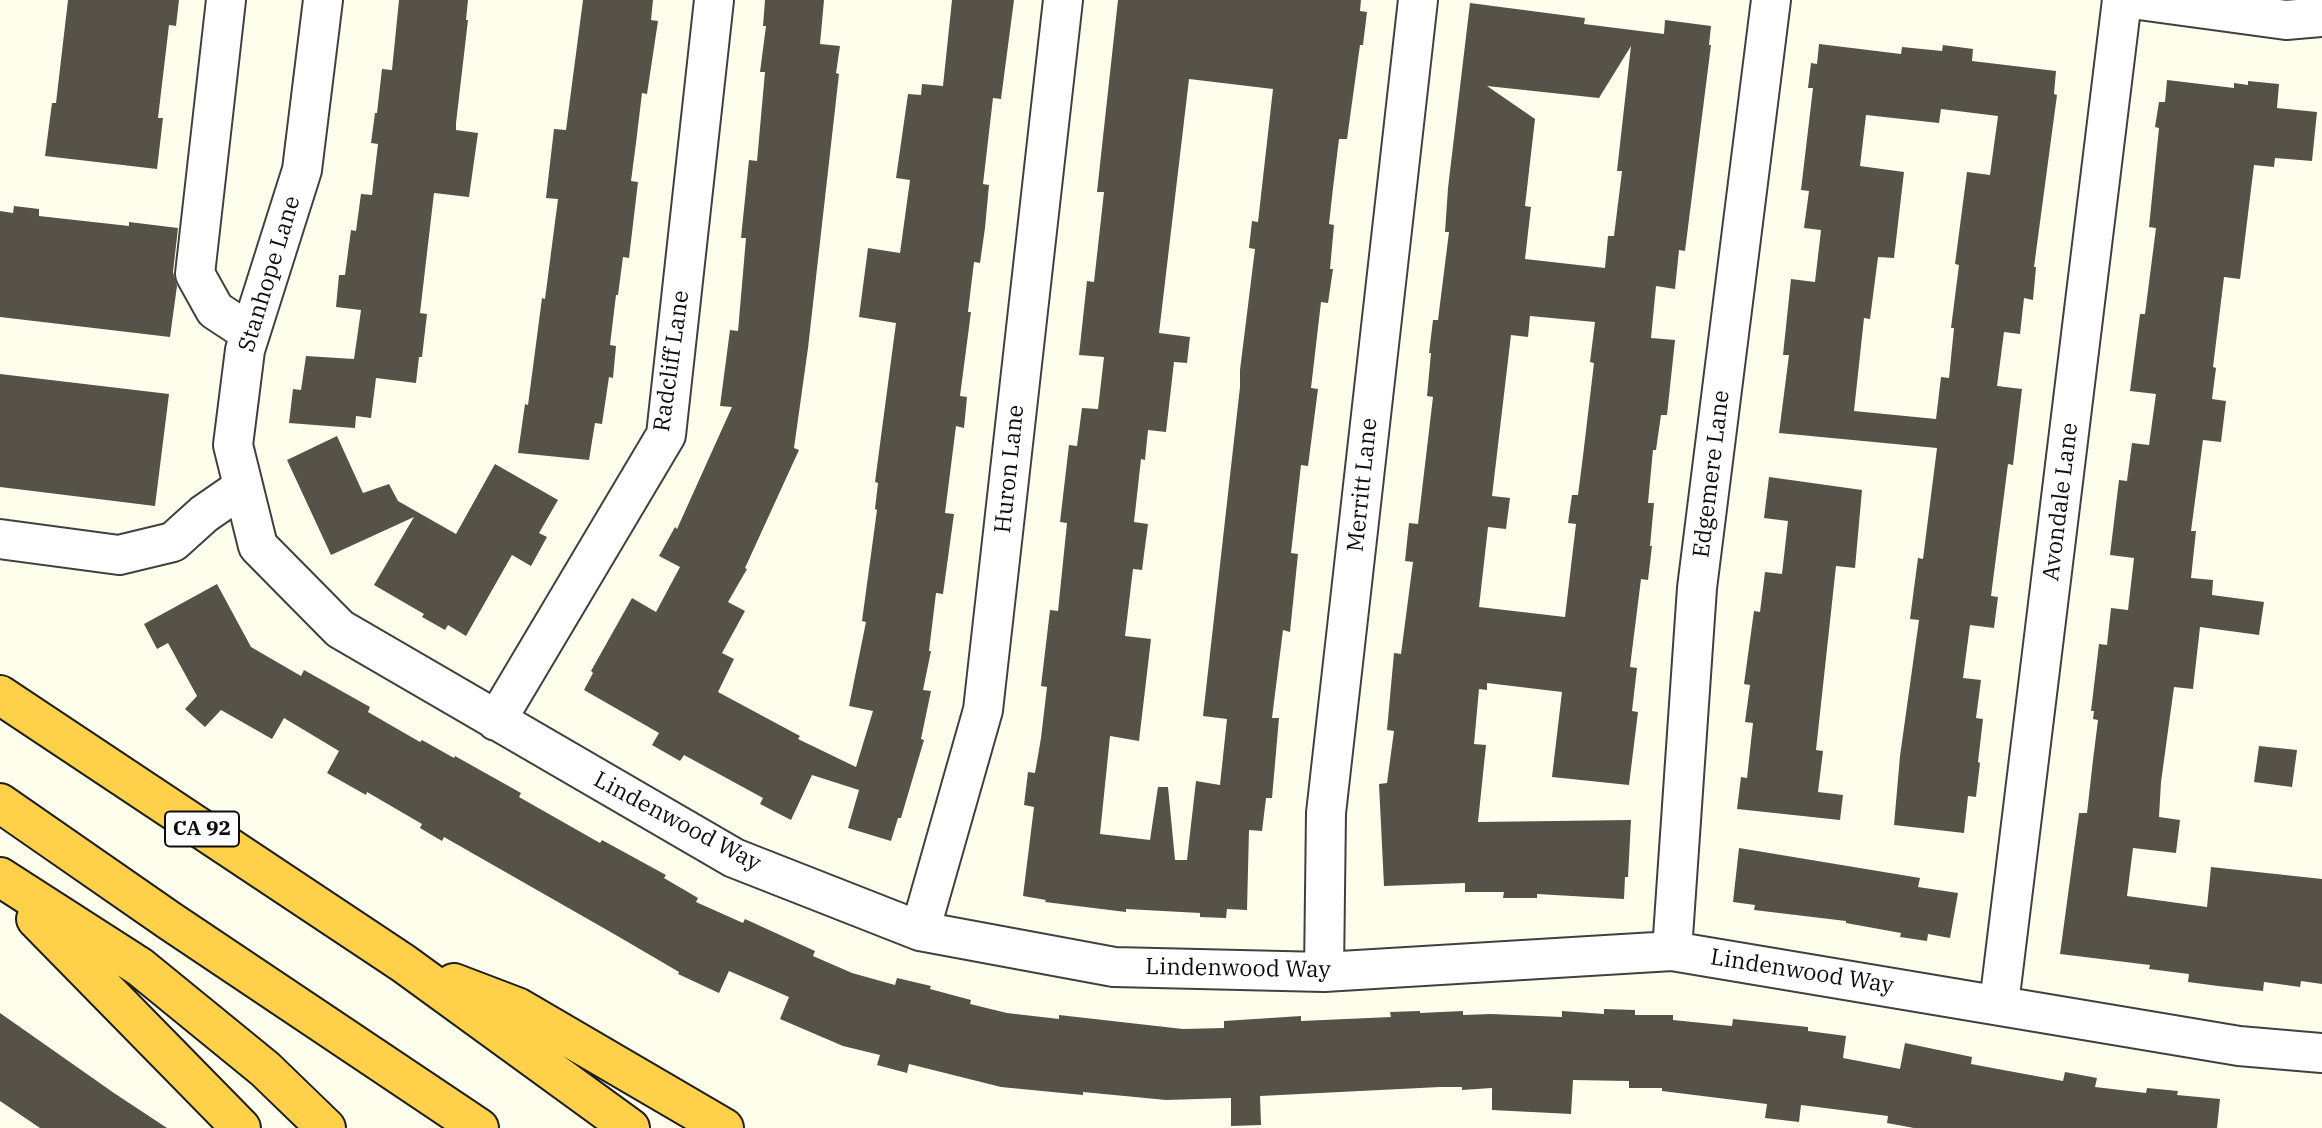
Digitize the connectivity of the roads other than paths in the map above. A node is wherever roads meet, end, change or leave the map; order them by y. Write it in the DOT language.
graph roads {
  1 [pos="226,0"];
  2 [pos="323,0"];
  3 [pos="714,0"];
  4 [pos="1063,0"];
  5 [pos="1418,0"];
  6 [pos="1771,0"];
  7 [pos="2122,0"];
  8 [pos="2138,0"];
  9 [pos="2322,17"];
  10 [pos="250,332"];
  11 [pos="243,487"];
  12 [pos="0,539"];
  13 [pos="258,546"];
  14 [pos="0,695"];
  15 [pos="496,721"];
  16 [pos="0,803"];
  17 [pos="0,877"];
  18 [pos="0,883"];
  19 [pos="919,931"];
  20 [pos="1672,951"];
  21 [pos="403,963"];
  22 [pos="1324,972"];
  23 [pos="1999,1004"];
  24 [pos="2322,1053"];
  25 [pos="241,1128"];
  26 [pos="326,1128"];
  27 [pos="479,1128"];
  28 [pos="629,1128"];
  29 [pos="724,1128"];
  1 -- 10 [label="street"];
  2 -- 10 [label="street, Stanhope Lane"];
  3 -- 15 [label="street, Radcliff Lane"];
  4 -- 19 [label="street, Huron Lane"];
  5 -- 22 [label="street, Merritt Lane"];
  6 -- 20 [label="street, Edgemere Lane"];
  7 -- 23 [label="street, Avondale Lane"];
  8 -- 9 [label="street"];
  10 -- 11 [label="street, Stanhope Lane"];
  11 -- 12 [label="street"];
  11 -- 13 [label="street, Stanhope Lane"];
  13 -- 15 [label="street, Lindenwood Way"];
  14 -- 21 [label="highway, CA 92"];
  15 -- 19 [label="street, Lindenwood Way"];
  16 -- 27 [label="highway"];
  17 -- 26 [label="highway"];
  18 -- 25 [label="highway"];
  19 -- 22 [label="street, Lindenwood Way"];
  20 -- 22 [label="street, Lindenwood Way"];
  20 -- 23 [label="street, Lindenwood Way"];
  21 -- 28 [label="highway, CA 92"];
  21 -- 29 [label="highway"];
  23 -- 24 [label="street, Lindenwood Way"];
}
